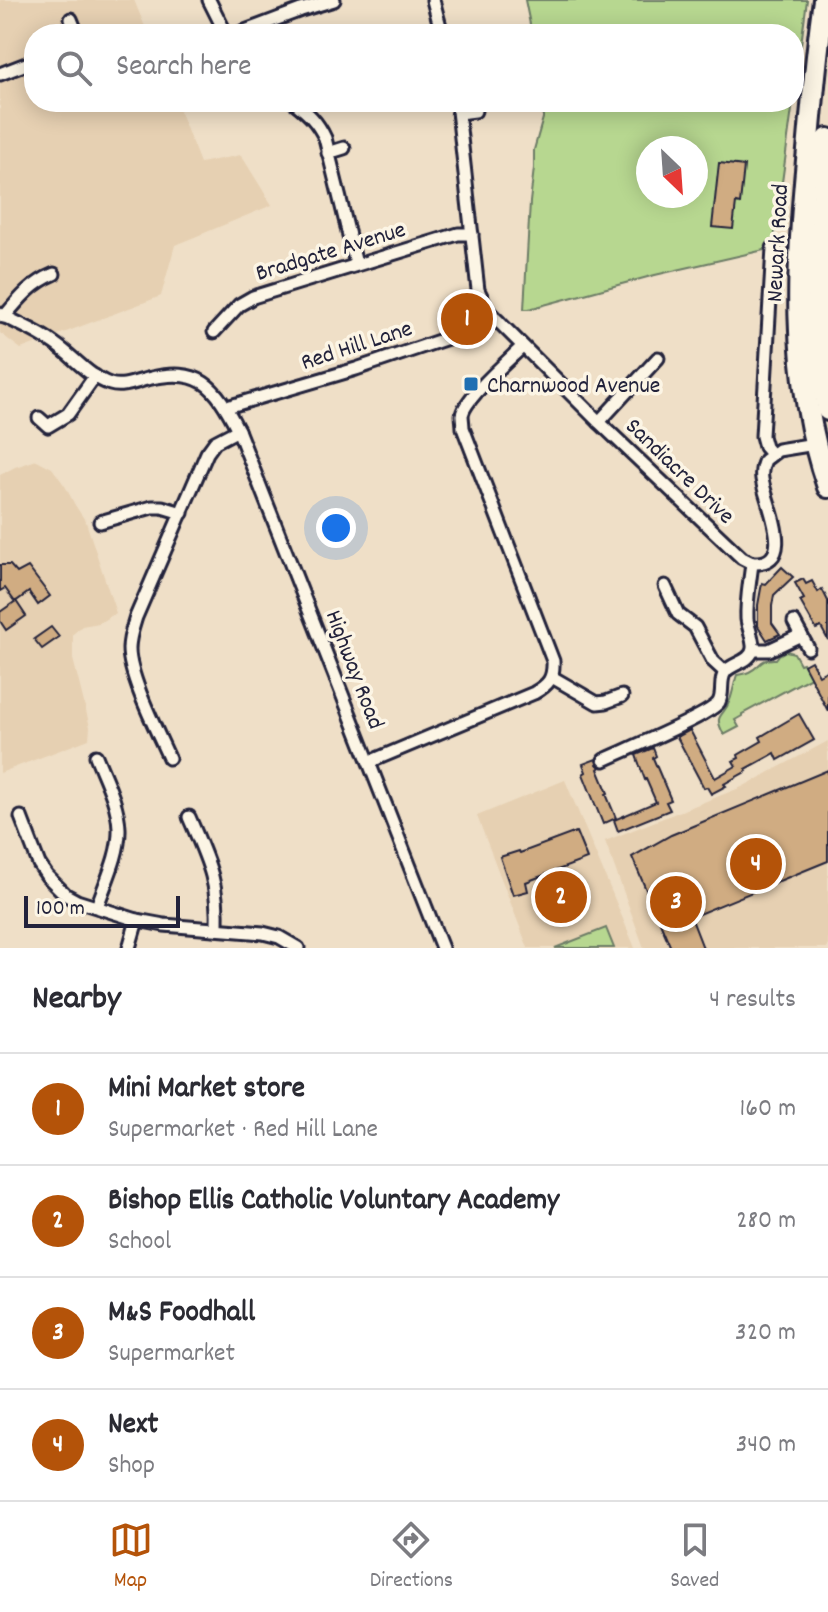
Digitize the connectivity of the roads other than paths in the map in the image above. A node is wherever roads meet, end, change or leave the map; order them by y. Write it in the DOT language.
graph roads {
  1 [pos="209,0"];
  2 [pos="334,0"];
  3 [pos="433,0"];
  4 [pos="824,0"];
  5 [pos="71,19"];
  6 [pos="73,24"];
  7 [pos="221,24"];
  8 [pos="264,24"];
  9 [pos="439,24"];
  10 [pos="24,65"];
  11 [pos="0,74"];
  12 [pos="308,112"];
  13 [pos="458,112"];
  14 [pos="828,139"];
  15 [pos="344,148"];
  16 [pos="328,153"];
  17 [pos="472,234"];
  18 [pos="773,248"];
  19 [pos="356,264"];
  20 [pos="54,274"];
  21 [pos="2,316"];
  22 [pos="498,321"];
  23 [pos="214,332"];
  24 [pos="522,347"];
  25 [pos="658,358"];
  26 [pos="95,376"];
  27 [pos="227,407"];
  28 [pos="828,410"];
  29 [pos="39,418"];
  30 [pos="599,422"];
  31 [pos="238,430"];
  32 [pos="815,444"];
  33 [pos="771,454"];
  34 [pos="828,487"];
  35 [pos="182,513"];
  36 [pos="100,522"];
  37 [pos="752,563"];
  38 [pos="664,595"];
  39 [pos="794,622"];
  40 [pos="801,635"];
  41 [pos="808,648"];
  42 [pos="753,650"];
  43 [pos="725,672"];
  44 [pos="552,677"];
  45 [pos="622,696"];
  46 [pos="176,736"];
  47 [pos="162,741"];
  48 [pos="617,754"];
  49 [pos="96,756"];
  50 [pos="169,758"];
  51 [pos="604,760"];
  52 [pos="369,762"];
  53 [pos="622,766"];
  54 [pos="21,817"];
  55 [pos="189,817"];
  56 [pos="217,845"];
  57 [pos="204,851"];
  58 [pos="97,907"];
  59 [pos="137,920"];
  60 [pos="217,929"];
  61 [pos="129,948"];
  62 [pos="298,948"];
  63 [pos="442,948"];
  1 -- 7 [label="street"];
  2 -- 8 [label="street"];
  3 -- 9 [label="street"];
  4 -- 32 [label="highway, Newark Road"];
  5 -- 6 [label="street"];
  10 -- 11 [label="street"];
  12 -- 16 [label="street"];
  13 -- 17 [label="street, Sandiacre Drive"];
  14 -- 28 [label="highway, Newark Road"];
  15 -- 16 [label="street"];
  16 -- 19 [label="street"];
  17 -- 19 [label="street, Bradgate Avenue"];
  17 -- 22 [label="street, Sandiacre Drive"];
  18 -- 33 [label="street"];
  19 -- 23 [label="street, Bradgate Avenue"];
  20 -- 21 [label="street"];
  21 -- 26 [label="street"];
  22 -- 24 [label="street, Sandiacre Drive"];
  22 -- 27 [label="street, Red Hill Lane"];
  24 -- 30 [label="street, Sandiacre Drive"];
  24 -- 44 [label="street"];
  25 -- 30 [label="street"];
  26 -- 27 [label="street, Highway Road"];
  26 -- 29 [label="street"];
  27 -- 31 [label="street, Highway Road"];
  30 -- 37 [label="street, Sandiacre Drive"];
  31 -- 35 [label="street"];
  31 -- 52 [label="street, Highway Road"];
  32 -- 33 [label="street"];
  32 -- 34 [label="highway, Newark Road"];
  33 -- 37 [label="street"];
  35 -- 36 [label="street"];
  35 -- 47 [label="street"];
  37 -- 42 [label="street"];
  38 -- 43 [label="street"];
  39 -- 40 [label="street"];
  40 -- 41 [label="street"];
  40 -- 42 [label="street"];
  42 -- 43 [label="street"];
  43 -- 48 [label="street"];
  44 -- 45 [label="street"];
  44 -- 52 [label="street"];
  46 -- 47 [label="street"];
  47 -- 50 [label="street"];
  48 -- 51 [label="street"];
  48 -- 53 [label="street"];
  49 -- 58 [label="street"];
  52 -- 63 [label="street, Highway Road"];
  54 -- 58 [label="street"];
  55 -- 57 [label="street"];
  56 -- 57 [label="street"];
  57 -- 60 [label="street"];
  58 -- 59 [label="street"];
  59 -- 60 [label="street"];
  59 -- 61 [label="street"];
  60 -- 62 [label="street"];
}
